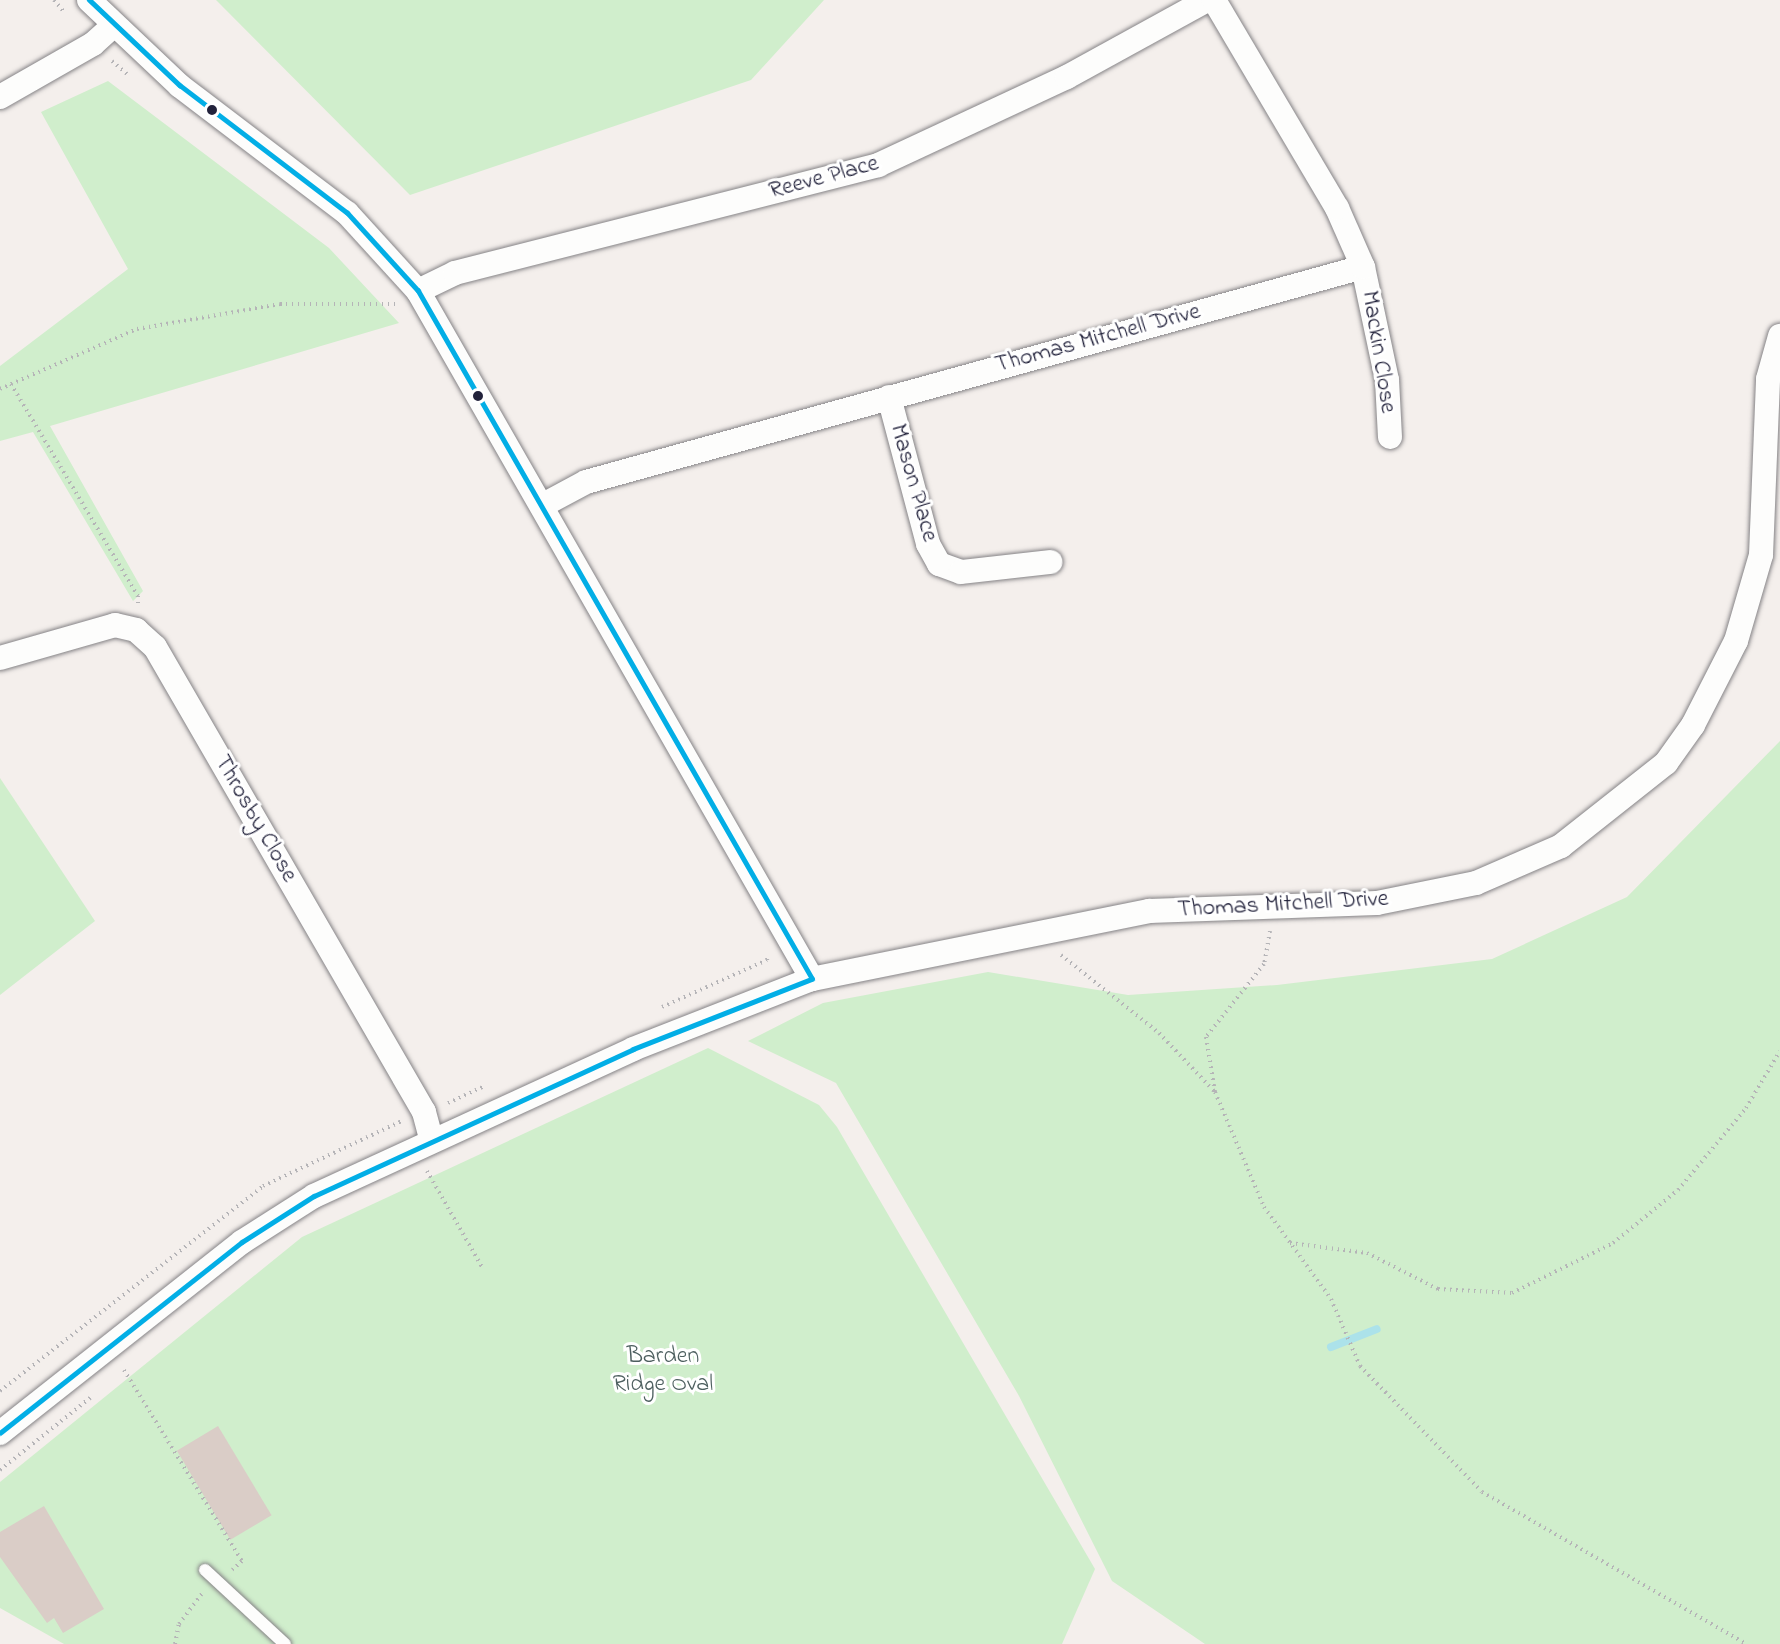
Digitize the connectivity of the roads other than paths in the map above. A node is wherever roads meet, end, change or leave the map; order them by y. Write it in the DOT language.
graph roads {
  1 [pos="89,0"];
  2 [pos="1207,0"];
  3 [pos="1214,0"];
  4 [pos="113,26"];
  5 [pos="0,97"];
  6 [pos="1363,267"];
  7 [pos="418,291"];
  8 [pos="1780,336"];
  9 [pos="889,397"];
  10 [pos="1390,438"];
  11 [pos="543,505"];
  12 [pos="1050,562"];
  13 [pos="0,658"];
  14 [pos="812,979"];
  15 [pos="431,1139"];
  16 [pos="0,1432"];
  17 [pos="205,1570"];
  18 [pos="285,1644"];
  1 -- 4 [label="street"];
  2 -- 7 [label="street, Reeve Place"];
  3 -- 6 [label="street"];
  4 -- 5 [label="street"];
  4 -- 7 [label="street"];
  6 -- 9 [label="street, Thomas Mitchell Drive"];
  6 -- 10 [label="street, Mackin Close"];
  7 -- 11 [label="street"];
  8 -- 14 [label="street, Thomas Mitchell Drive"];
  9 -- 11 [label="street, Thomas Mitchell Drive"];
  9 -- 12 [label="street, Mason Place"];
  11 -- 14 [label="street"];
  13 -- 15 [label="street, Throsby Close"];
  14 -- 15 [label="street, Thomas Mitchell Drive"];
  15 -- 16 [label="street, Thomas Mitchell Drive"];
  17 -- 18 [label="lane"];
}
